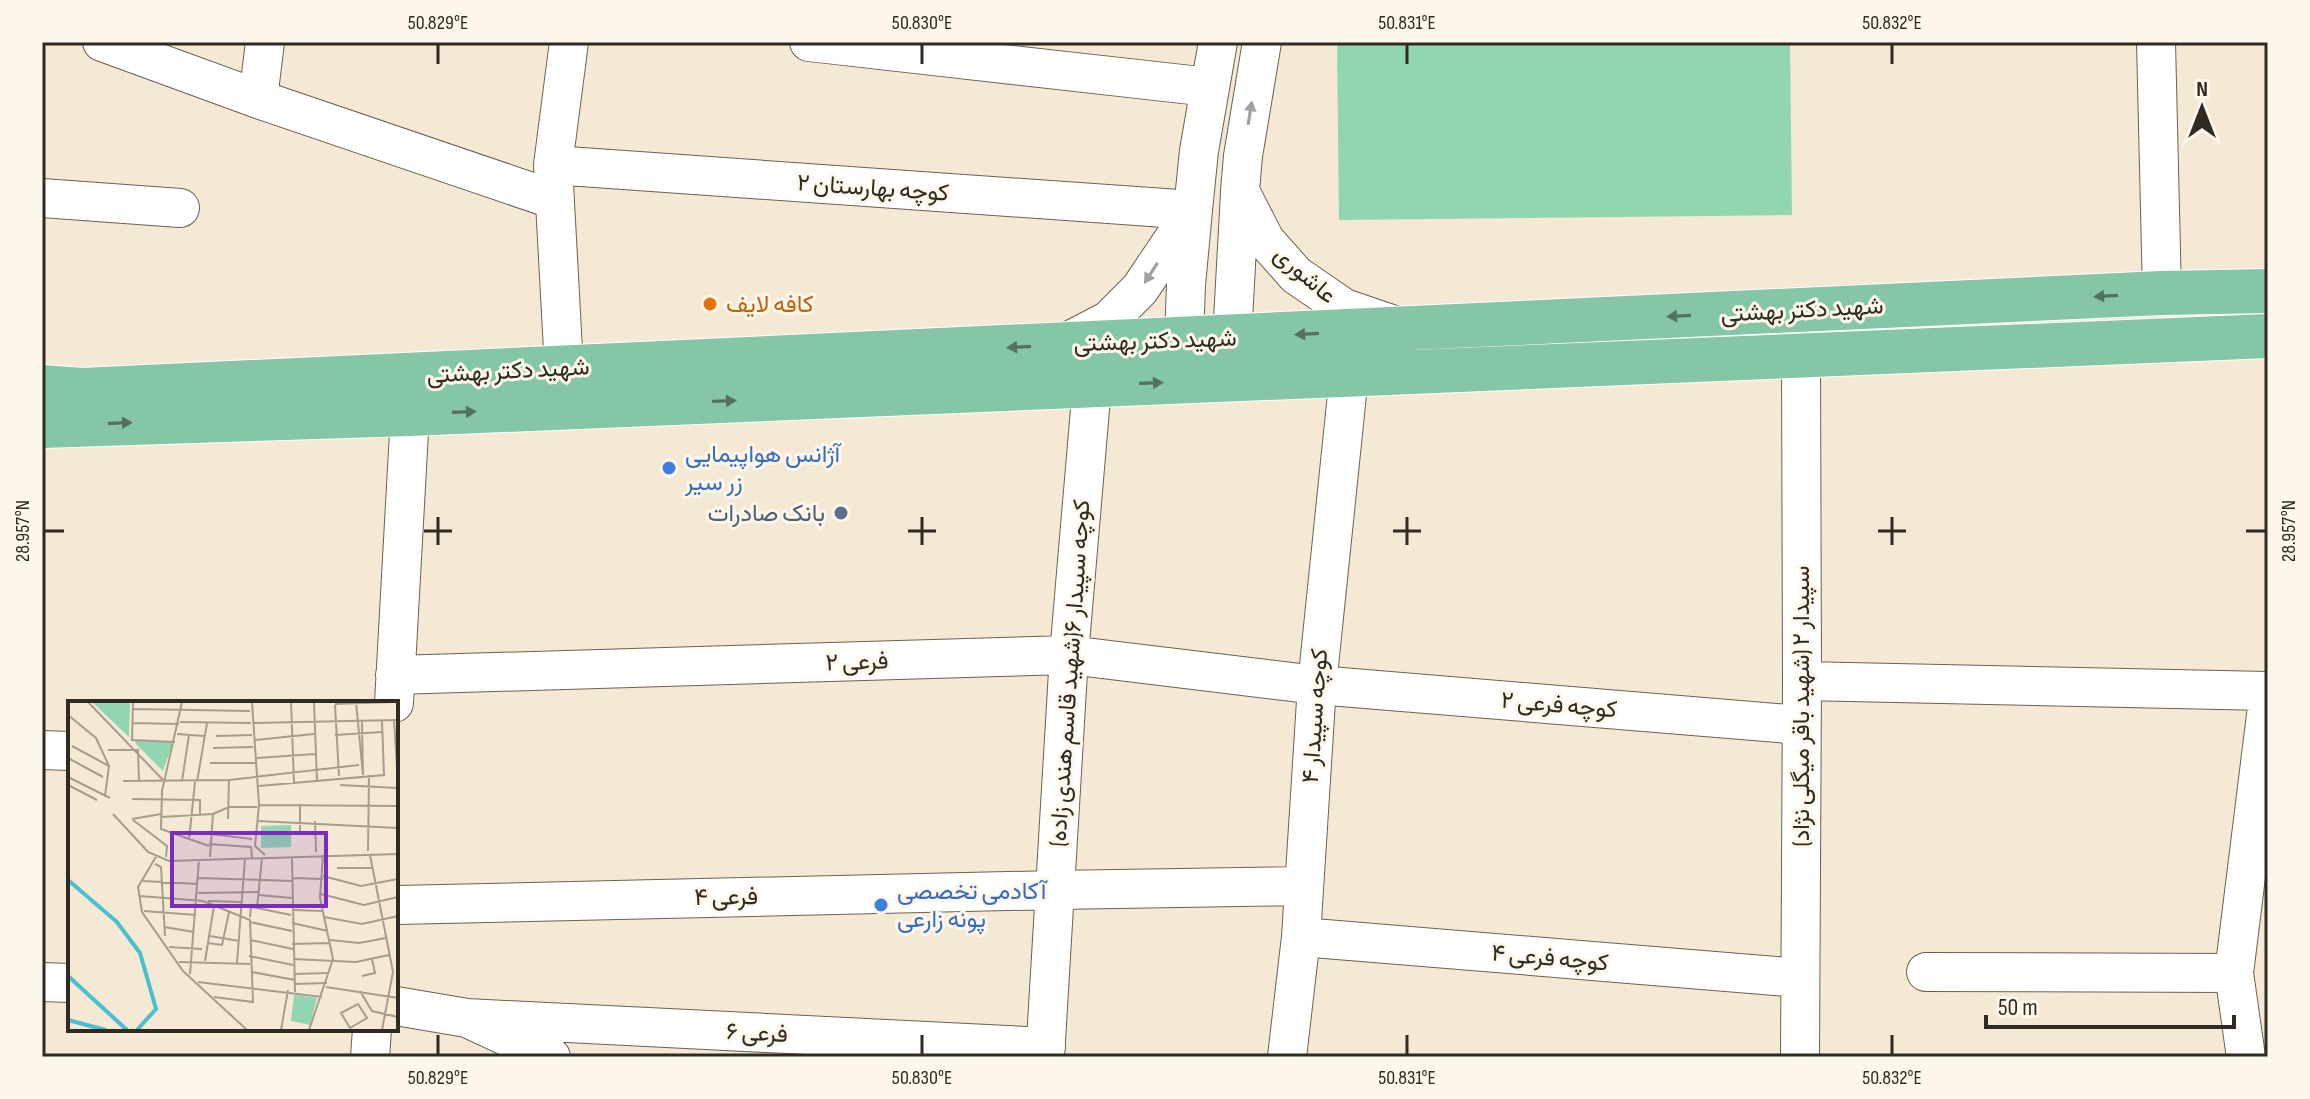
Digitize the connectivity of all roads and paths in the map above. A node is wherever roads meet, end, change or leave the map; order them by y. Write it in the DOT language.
graph roads {
  1 [pos="102,42"];
  2 [pos="265,42"];
  3 [pos="569,42"];
  4 [pos="809,42"];
  5 [pos="1218,42"];
  6 [pos="1262,42"];
  7 [pos="2156,42"];
  8 [pos="1209,87"];
  9 [pos="258,99"];
  10 [pos="1199,151"];
  11 [pos="1242,174"];
  12 [pos="554,183"];
  13 [pos="42,198"];
  14 [pos="180,208"];
  15 [pos="1193,210"];
  16 [pos="2268,291"];
  17 [pos="2162,293"];
  18 [pos="1404,329"];
  19 [pos="2268,336"];
  20 [pos="1232,338"];
  21 [pos="1184,339"];
  22 [pos="1062,345"];
  23 [pos="1801,356"];
  24 [pos="564,369"];
  25 [pos="1349,375"];
  26 [pos="1209,381"];
  27 [pos="1092,386"];
  28 [pos="42,387"];
  29 [pos="410,414"];
  30 [pos="42,426"];
  31 [pos="1069,655"];
  32 [pos="1802,681"];
  33 [pos="1317,685"];
  34 [pos="394,689"];
  35 [pos="2268,691"];
  36 [pos="2268,699"];
  37 [pos="1801,725"];
  38 [pos="42,750"];
  39 [pos="68,751"];
  40 [pos="1303,886"];
  41 [pos="1055,890"];
  42 [pos="398,905"];
  43 [pos="2254,920"];
  44 [pos="1301,937"];
  45 [pos="1926,972"];
  46 [pos="2234,973"];
  47 [pos="1800,978"];
  48 [pos="42,982"];
  49 [pos="68,983"];
  50 [pos="398,1006"];
  51 [pos="467,1018"];
  52 [pos="372,1031"];
  53 [pos="1046,1052"];
  54 [pos="370,1057"];
  55 [pos="551,1057"];
  56 [pos="1287,1057"];
  57 [pos="1800,1057"];
  58 [pos="2246,1057"];
  1 -- 9 [label="street, کوچه بهارستان ۲"];
  2 -- 9 [label="street"];
  3 -- 12 [label="street"];
  4 -- 8 [label="street"];
  5 -- 8 [label="street"];
  11 -- 6 [label="street, one-way"];
  7 -- 17 [label="street"];
  8 -- 10 [label="street"];
  9 -- 12 [label="street, کوچه بهارستان ۲"];
  10 -- 11 [label="street"];
  10 -- 15 [label="street"];
  11 -- 18 [label="street, عاشوری"];
  11 -- 20 [label="street"];
  12 -- 15 [label="street, کوچه بهارستان ۲"];
  12 -- 24 [label="street"];
  13 -- 14 [label="street"];
  15 -- 21 [label="street"];
  15 -- 22 [label="street, one-way"];
  16 -- 17 [label="main road, شهید دکتر بهشتی"];
  17 -- 18 [label="main road, شهید دکتر بهشتی, one-way"];
  18 -- 20 [label="main road, شهید دکتر بهشتی, one-way"];
  19 -- 23 [label="main road, شهید دکتر بهشتی"];
  20 -- 21 [label="main road, شهید دکتر بهشتی"];
  20 -- 26 [label="street"];
  21 -- 22 [label="main road, شهید دکتر بهشتی"];
  21 -- 26 [label="street"];
  22 -- 24 [label="main road, شهید دکتر بهشتی, one-way"];
  23 -- 25 [label="main road, شهید دکتر بهشتی"];
  23 -- 32 [label="street, سپیدار ۲ (شهید باقر میگلی نژاد)"];
  24 -- 28 [label="main road, شهید دکتر بهشتی"];
  25 -- 26 [label="main road, شهید دکتر بهشتی"];
  25 -- 33 [label="street, کوچه سپیدار ۴"];
  27 -- 26 [label="main road, شهید دکتر بهشتی, one-way"];
  29 -- 27 [label="main road, شهید دکتر بهشتی, one-way"];
  27 -- 31 [label="street, کوچه سپیدار ۶(شهید قاسم هندی زاده)"];
  30 -- 29 [label="main road, شهید دکتر بهشتی, one-way"];
  29 -- 34 [label="street"];
  31 -- 33 [label="street, فرعی ۲"];
  31 -- 34 [label="street, فرعی ۲"];
  31 -- 41 [label="street, کوچه سپیدار ۶(شهید قاسم هندی زاده)"];
  32 -- 35 [label="street"];
  32 -- 37 [label="street, سپیدار ۲ (شهید باقر میگلی نژاد)"];
  33 -- 37 [label="street, کوچه فرعی ۲"];
  33 -- 40 [label="street, کوچه سپیدار ۴"];
  36 -- 43 [label="street"];
  37 -- 47 [label="street, سپیدار ۲ (شهید باقر میگلی نژاد)"];
  38 -- 39 [label="street"];
  40 -- 41 [label="street"];
  40 -- 44 [label="street, کوچه سپیدار ۴"];
  41 -- 42 [label="street, فرعی ۴"];
  41 -- 53 [label="street, کوچه سپیدار ۶(شهید قاسم هندی زاده)"];
  43 -- 46 [label="street"];
  44 -- 47 [label="street, کوچه فرعی ۴"];
  44 -- 56 [label="street, کوچه سپیدار ۴"];
  45 -- 46 [label="street"];
  46 -- 58 [label="street"];
  47 -- 57 [label="street, سپیدار ۲ (شهید باقر میگلی نژاد)"];
  48 -- 49 [label="street"];
  50 -- 51 [label="street"];
  51 -- 53 [label="street, فرعی ۶"];
  51 -- 55 [label="street"];
  52 -- 54 [label="street"];
}
